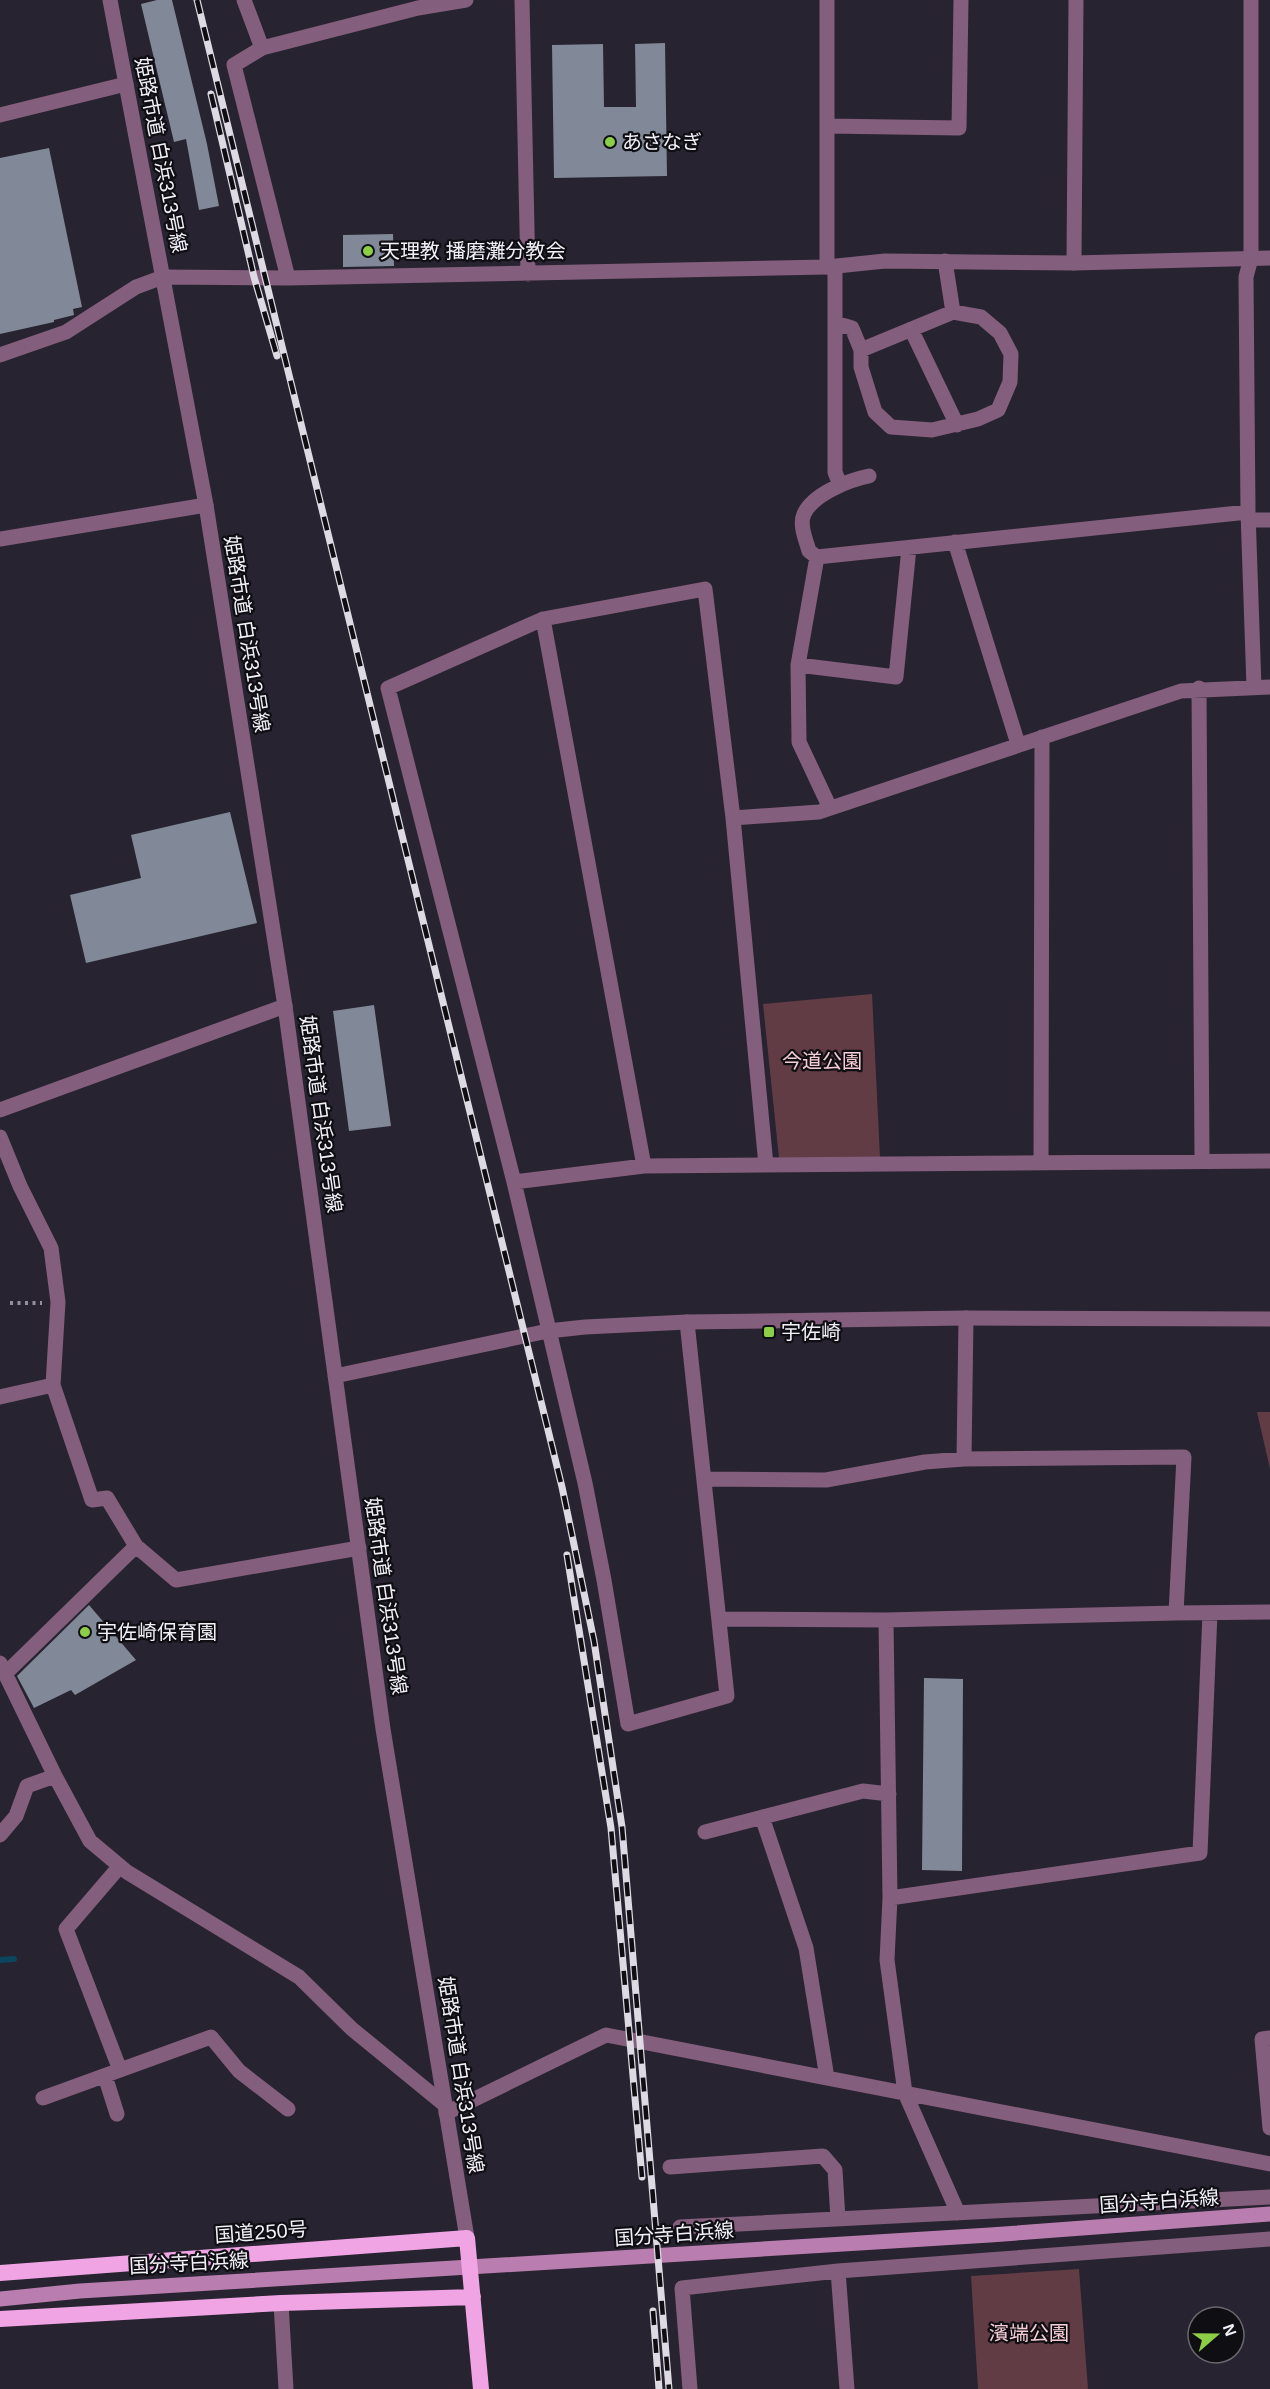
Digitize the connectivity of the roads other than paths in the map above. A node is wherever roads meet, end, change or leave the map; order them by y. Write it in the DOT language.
graph roads {
  1 [pos="110,0"];
  2 [pos="244,0"];
  3 [pos="466,0"];
  4 [pos="522,0"];
  5 [pos="827,0"];
  6 [pos="961,0"];
  7 [pos="1076,0"];
  8 [pos="1251,0"];
  9 [pos="418,4"];
  10 [pos="262,48"];
  11 [pos="126,84"];
  12 [pos="0,115"];
  13 [pos="827,126"];
  14 [pos="1251,258"];
  15 [pos="1270,258"];
  16 [pos="945,261"];
  17 [pos="1074,264"];
  18 [pos="831,267"];
  19 [pos="528,274"];
  20 [pos="163,277"];
  21 [pos="288,278"];
  22 [pos="952,312"];
  23 [pos="835,323"];
  24 [pos="911,329"];
  25 [pos="861,350"];
  26 [pos="0,355"];
  27 [pos="957,425"];
  28 [pos="869,476"];
  29 [pos="840,485"];
  30 [pos="206,505"];
  31 [pos="1248,516"];
  32 [pos="1270,520"];
  33 [pos="0,539"];
  34 [pos="955,542"];
  35 [pos="909,548"];
  36 [pos="817,557"];
  37 [pos="543,619"];
  38 [pos="798,665"];
  39 [pos="1254,687"];
  40 [pos="1270,687"];
  41 [pos="1199,688"];
  42 [pos="1042,737"];
  43 [pos="1018,744"];
  44 [pos="830,808"];
  45 [pos="733,818"];
  46 [pos="285,1006"];
  47 [pos="0,1110"];
  48 [pos="0,1137"];
  49 [pos="1202,1161"];
  50 [pos="1270,1161"];
  51 [pos="1041,1162"];
  52 [pos="766,1165"];
  53 [pos="644,1166"];
  54 [pos="514,1182"];
  55 [pos="966,1318"];
  56 [pos="1270,1319"];
  57 [pos="687,1322"];
  58 [pos="548,1331"];
  59 [pos="335,1376"];
  60 [pos="53,1385"];
  61 [pos="0,1397"];
  62 [pos="964,1459"];
  63 [pos="705,1479"];
  64 [pos="136,1546"];
  65 [pos="359,1548"];
  66 [pos="1176,1612"];
  67 [pos="1270,1612"];
  68 [pos="1210,1613"];
  69 [pos="720,1619"];
  70 [pos="886,1620"];
  71 [pos="3,1668"];
  72 [pos="55,1776"];
  73 [pos="889,1794"];
  74 [pos="762,1817"];
  75 [pos="705,1832"];
  76 [pos="0,1834"];
  77 [pos="120,1866"];
  78 [pos="890,1898"];
  79 [pos="1270,2038"];
  80 [pos="120,2070"];
  81 [pos="105,2076"];
  82 [pos="827,2078"];
  83 [pos="905,2093"];
  84 [pos="42,2098"];
  85 [pos="288,2109"];
  86 [pos="446,2109"];
  87 [pos="117,2114"];
  88 [pos="1270,2127"];
  89 [pos="1270,2164"];
  90 [pos="670,2167"];
  91 [pos="1270,2197"];
  92 [pos="958,2213"];
  93 [pos="1270,2214"];
  94 [pos="838,2219"];
  95 [pos="680,2227"];
  96 [pos="467,2238"];
  97 [pos="1270,2239"];
  98 [pos="838,2271"];
  99 [pos="0,2273"];
  100 [pos="80,2291"];
  101 [pos="0,2292"];
  102 [pos="473,2296"];
  103 [pos="0,2298"];
  104 [pos="281,2303"];
  105 [pos="0,2319"];
  106 [pos="286,2389"];
  107 [pos="481,2389"];
  108 [pos="690,2389"];
  109 [pos="847,2389"];
  1 -- 11 [label="street, 姫路市道 白浜313号線"];
  2 -- 10 [label="street"];
  3 -- 9 [label="street"];
  4 -- 19 [label="street"];
  5 -- 13 [label="street"];
  6 -- 13 [label="street"];
  7 -- 17 [label="street"];
  8 -- 14 [label="street"];
  9 -- 10 [label="street"];
  10 -- 21 [label="street"];
  11 -- 12 [label="street"];
  11 -- 20 [label="street, 姫路市道 白浜313号線"];
  13 -- 18 [label="street"];
  14 -- 15 [label="street"];
  14 -- 17 [label="street"];
  14 -- 31 [label="street"];
  16 -- 17 [label="street"];
  16 -- 18 [label="street"];
  16 -- 22 [label="street"];
  18 -- 19 [label="street"];
  18 -- 23 [label="street"];
  19 -- 21 [label="street"];
  20 -- 21 [label="street"];
  20 -- 26 [label="street"];
  20 -- 30 [label="street, 姫路市道 白浜313号線"];
  22 -- 24 [label="street"];
  22 -- 27 [label="street"];
  23 -- 25 [label="street"];
  23 -- 29 [label="street"];
  24 -- 25 [label="street"];
  24 -- 27 [label="street"];
  25 -- 27 [label="street"];
  28 -- 29 [label="street"];
  29 -- 36 [label="street"];
  30 -- 33 [label="street"];
  30 -- 46 [label="street, 姫路市道 白浜313号線"];
  31 -- 32 [label="street"];
  31 -- 34 [label="street"];
  31 -- 39 [label="street"];
  34 -- 35 [label="street"];
  34 -- 43 [label="street"];
  35 -- 36 [label="street"];
  35 -- 38 [label="street"];
  36 -- 38 [label="street"];
  37 -- 45 [label="street"];
  37 -- 53 [label="street"];
  37 -- 54 [label="street"];
  38 -- 44 [label="street"];
  39 -- 40 [label="street"];
  39 -- 41 [label="street"];
  41 -- 42 [label="street"];
  41 -- 49 [label="street"];
  42 -- 43 [label="street"];
  42 -- 51 [label="street"];
  43 -- 44 [label="street"];
  44 -- 45 [label="street"];
  45 -- 52 [label="street"];
  46 -- 47 [label="street"];
  46 -- 59 [label="street, 姫路市道 白浜313号線"];
  48 -- 60 [label="street"];
  49 -- 50 [label="street"];
  49 -- 51 [label="street"];
  51 -- 52 [label="street"];
  52 -- 53 [label="street"];
  53 -- 54 [label="street"];
  54 -- 58 [label="street"];
  55 -- 56 [label="street"];
  55 -- 57 [label="street"];
  55 -- 62 [label="street"];
  57 -- 58 [label="street"];
  57 -- 63 [label="street"];
  58 -- 59 [label="street"];
  58 -- 69 [label="street"];
  59 -- 65 [label="street, 姫路市道 白浜313号線"];
  60 -- 61 [label="street"];
  60 -- 64 [label="street"];
  62 -- 63 [label="street"];
  62 -- 66 [label="street"];
  63 -- 69 [label="street"];
  64 -- 65 [label="street"];
  64 -- 71 [label="street"];
  65 -- 86 [label="street, 姫路市道 白浜313号線"];
  66 -- 68 [label="street"];
  66 -- 70 [label="street"];
  67 -- 68 [label="street"];
  68 -- 78 [label="street"];
  69 -- 70 [label="street"];
  70 -- 73 [label="street"];
  71 -- 72 [label="street"];
  72 -- 76 [label="street"];
  72 -- 77 [label="street"];
  73 -- 74 [label="street"];
  73 -- 78 [label="street"];
  74 -- 75 [label="street"];
  74 -- 82 [label="street"];
  77 -- 80 [label="street"];
  77 -- 86 [label="street"];
  78 -- 83 [label="street"];
  79 -- 88 [label="street"];
  80 -- 81 [label="street"];
  80 -- 85 [label="street"];
  81 -- 84 [label="street"];
  81 -- 87 [label="street"];
  82 -- 83 [label="street"];
  82 -- 86 [label="street"];
  83 -- 89 [label="street"];
  83 -- 92 [label="street"];
  86 -- 96 [label="street, 姫路市道 白浜313号線"];
  90 -- 94 [label="street"];
  91 -- 92 [label="street"];
  92 -- 94 [label="street"];
  93 -- 100 [label="main road, 国分寺白浜線"];
  94 -- 95 [label="street"];
  96 -- 99 [label="highway, 国道250号"];
  96 -- 102 [label="highway"];
  97 -- 98 [label="street"];
  98 -- 108 [label="street"];
  98 -- 109 [label="street"];
  100 -- 101 [label="main road, 国分寺白浜線"];
  100 -- 103 [label="main road, 国分寺白浜線"];
  102 -- 104 [label="highway"];
  102 -- 107 [label="highway"];
  104 -- 105 [label="highway"];
  104 -- 106 [label="street"];
}
